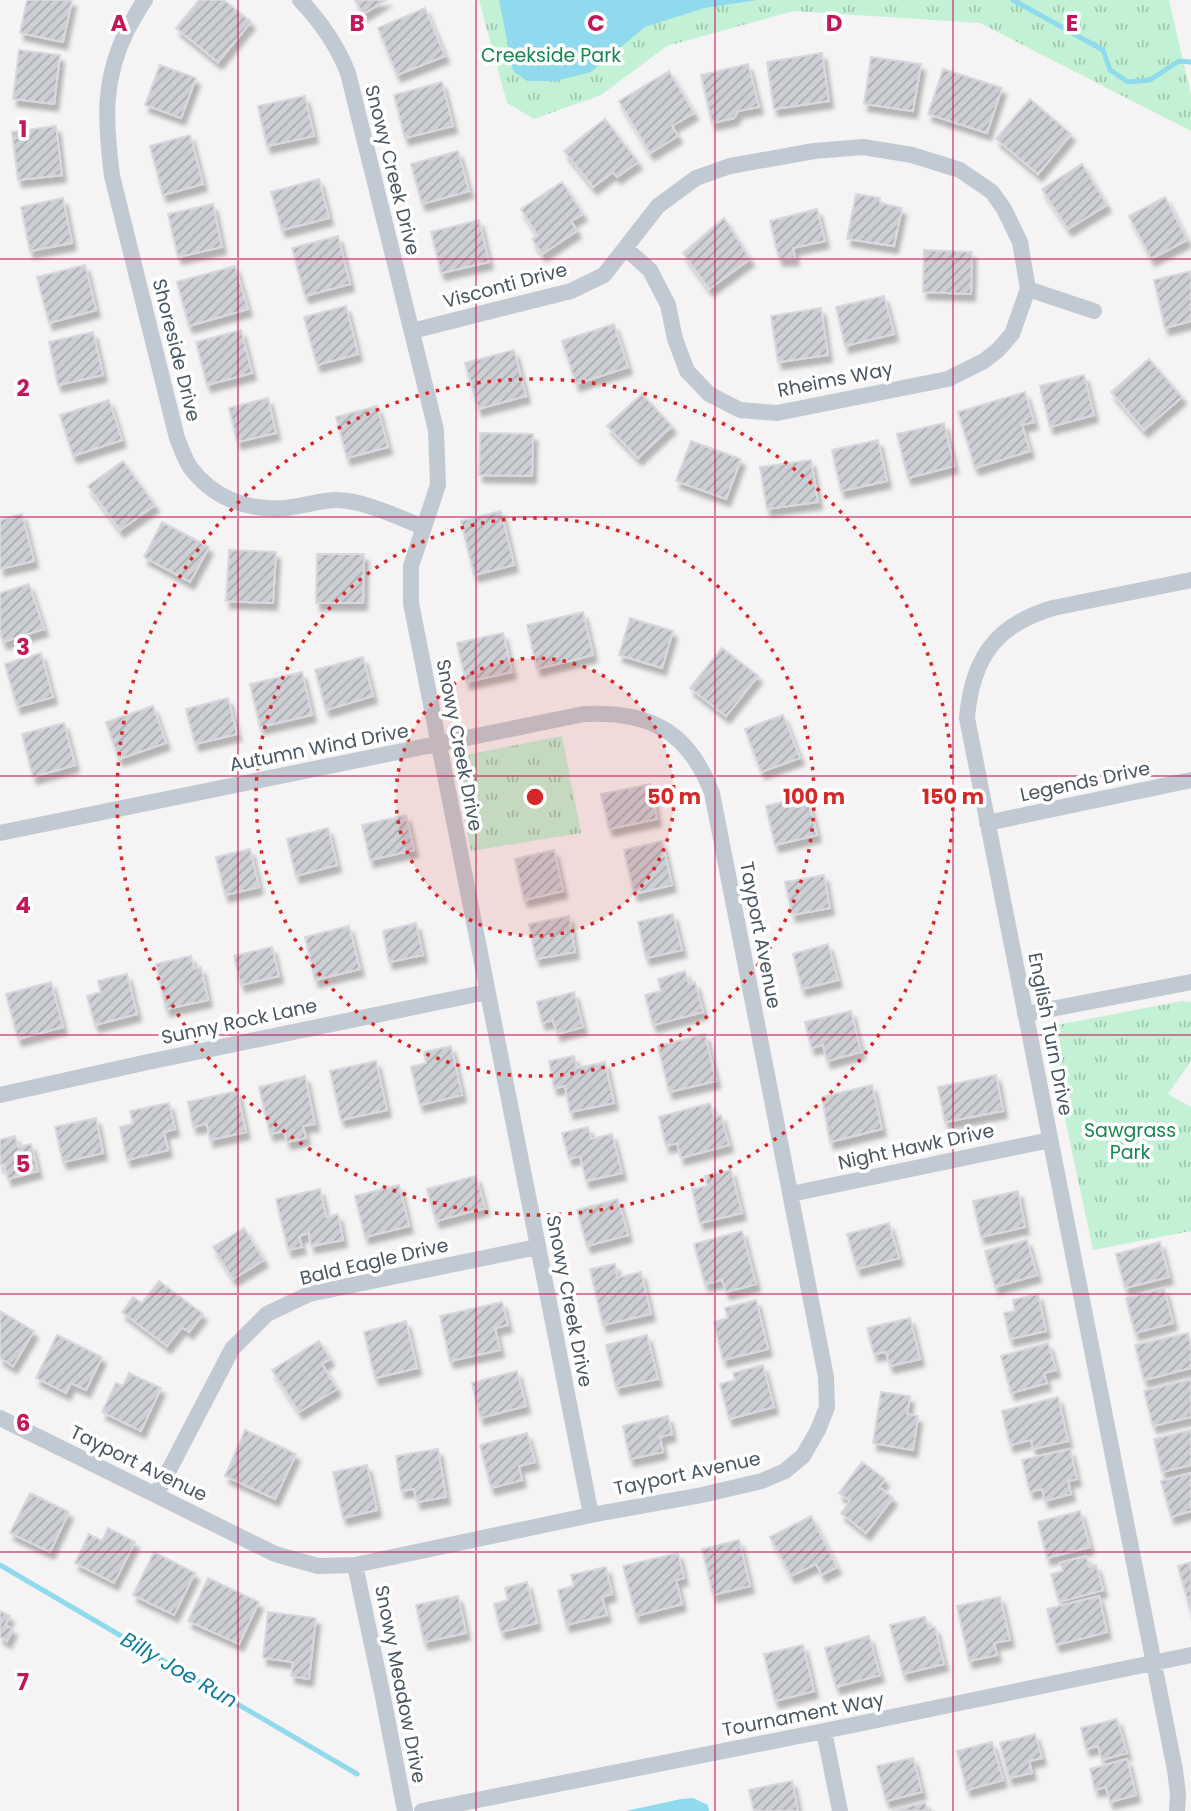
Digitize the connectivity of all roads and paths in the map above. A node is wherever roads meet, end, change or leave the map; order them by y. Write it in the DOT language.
graph roads {
  1 [pos="145,0"];
  2 [pos="300,0"];
  3 [pos="625,247"];
  4 [pos="1028,289"];
  5 [pos="1094,311"];
  6 [pos="412,331"];
  7 [pos="423,527"];
  8 [pos="1191,580"];
  9 [pos="647,720"];
  10 [pos="438,744"];
  11 [pos="1191,780"];
  12 [pos="987,823"];
  13 [pos="0,833"];
  14 [pos="1191,982"];
  15 [pos="487,992"];
  16 [pos="1026,1014"];
  17 [pos="0,1095"];
  18 [pos="1050,1140"];
  19 [pos="791,1194"];
  20 [pos="537,1247"];
  21 [pos="2,1425"];
  22 [pos="156,1495"];
  23 [pos="592,1515"];
  24 [pos="355,1565"];
  25 [pos="1191,1654"];
  26 [pos="1154,1662"];
  27 [pos="824,1731"];
  28 [pos="405,1811"];
  29 [pos="422,1811"];
  30 [pos="840,1811"];
  31 [pos="1177,1811"];
  1 -- 7 [label="street, Shoreside Drive"];
  2 -- 6 [label="street, Snowy Creek Drive"];
  3 -- 4 [label="street, Visconti Drive"];
  3 -- 4 [label="street, Rheims Way"];
  3 -- 6 [label="street, Visconti Drive"];
  4 -- 5 [label="street"];
  6 -- 7 [label="street, Snowy Creek Drive"];
  7 -- 10 [label="street, Snowy Creek Drive"];
  8 -- 12 [label="street, English Turn Drive"];
  9 -- 10 [label="street, Autumn Wind Drive"];
  9 -- 19 [label="street, Tayport Avenue"];
  10 -- 13 [label="street, Autumn Wind Drive"];
  10 -- 15 [label="street, Snowy Creek Drive"];
  11 -- 12 [label="street, Legends Drive"];
  12 -- 16 [label="street, English Turn Drive"];
  14 -- 16 [label="street"];
  15 -- 17 [label="street, Sunny Rock Lane"];
  15 -- 20 [label="street, Snowy Creek Drive"];
  16 -- 18 [label="street, English Turn Drive"];
  18 -- 19 [label="street, Night Hawk Drive"];
  18 -- 26 [label="street, English Turn Drive"];
  19 -- 23 [label="street, Tayport Avenue"];
  20 -- 22 [label="street, Bald Eagle Drive"];
  20 -- 23 [label="street, Snowy Creek Drive"];
  21 -- 22 [label="street, Tayport Avenue"];
  22 -- 24 [label="street, Tayport Avenue"];
  23 -- 24 [label="street, Tayport Avenue"];
  24 -- 28 [label="street, Snowy Meadow Drive"];
  25 -- 26 [label="street, Tournament Way"];
  26 -- 27 [label="street, Tournament Way"];
  26 -- 31 [label="street, English Turn Drive"];
  27 -- 29 [label="street, Tournament Way"];
  27 -- 30 [label="street"];
}
